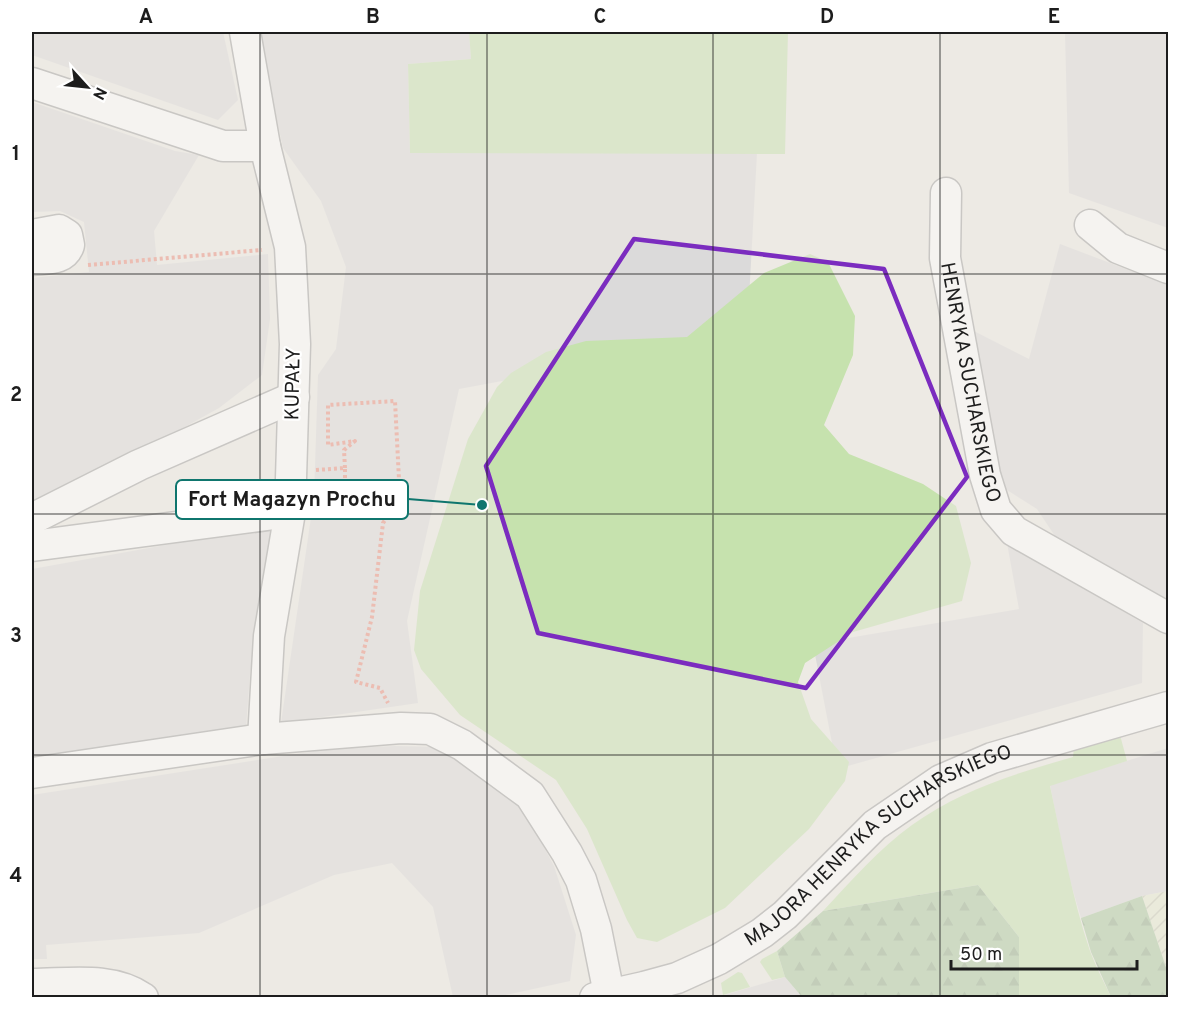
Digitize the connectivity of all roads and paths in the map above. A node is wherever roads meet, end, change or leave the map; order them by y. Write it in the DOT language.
graph roads {
  1 [pos="245,32"];
  2 [pos="32,83"];
  3 [pos="265,146"];
  4 [pos="946,193"];
  5 [pos="1090,225"];
  6 [pos="32,235"];
  7 [pos="290,247"];
  8 [pos="44,259"];
  9 [pos="1168,268"];
  10 [pos="294,397"];
  11 [pos="345,468"];
  12 [pos="292,471"];
  13 [pos="400,499"];
  14 [pos="290,512"];
  15 [pos="32,519"];
  16 [pos="32,546"];
  17 [pos="1168,618"];
  18 [pos="1168,707"];
  19 [pos="401,729"];
  20 [pos="263,739"];
  21 [pos="32,773"];
  22 [pos="32,984"];
  23 [pos="602,996"];
  24 [pos="143,998"];
  1 -- 3 [label="street, KUPAŁY"];
  2 -- 3 [label="street"];
  3 -- 7 [label="street, KUPAŁY"];
  4 -- 17 [label="street, HENRYKA SUCHARSKIEGO"];
  5 -- 9 [label="street"];
  6 -- 8 [label="street"];
  7 -- 8 [label="path"];
  7 -- 10 [label="street, KUPAŁY"];
  10 -- 12 [label="street, KUPAŁY"];
  10 -- 15 [label="street"];
  11 -- 12 [label="path"];
  11 -- 13 [label="path"];
  11 -- 13 [label="path"];
  12 -- 14 [label="street, KUPAŁY"];
  13 -- 19 [label="path"];
  14 -- 16 [label="street"];
  14 -- 20 [label="street, KUPAŁY"];
  18 -- 23 [label="street, MAJORA HENRYKA SUCHARSKIEGO"];
  19 -- 20 [label="street"];
  19 -- 23 [label="street"];
  20 -- 21 [label="street"];
  22 -- 24 [label="street"];
}
